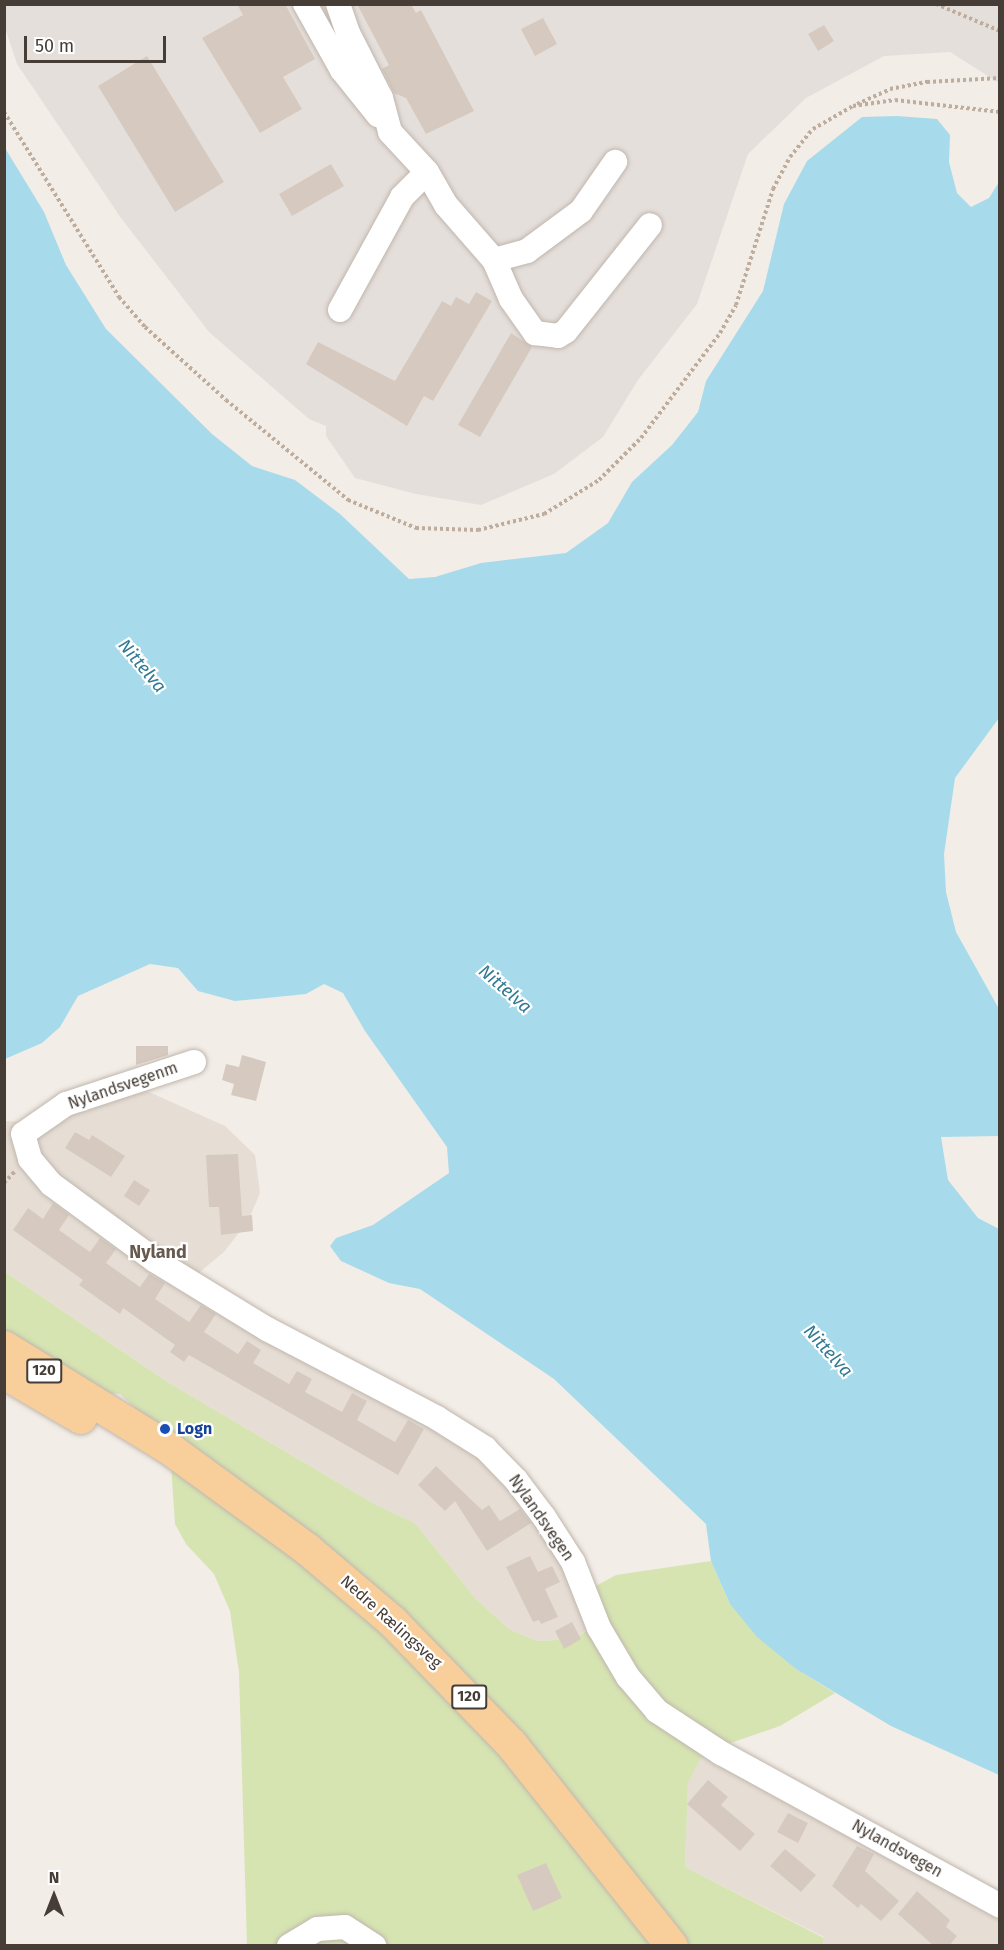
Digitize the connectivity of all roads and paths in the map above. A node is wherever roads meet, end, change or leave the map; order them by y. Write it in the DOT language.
graph roads {
  1 [pos="305,4"];
  2 [pos="338,4"];
  3 [pos="936,4"];
  4 [pos="999,31"];
  5 [pos="999,78"];
  6 [pos="853,106"];
  7 [pos="4,112"];
  8 [pos="999,112"];
  9 [pos="390,132"];
  10 [pos="615,162"];
  11 [pos="427,172"];
  12 [pos="650,225"];
  13 [pos="494,260"];
  14 [pos="340,310"];
  15 [pos="194,1062"];
  16 [pos="23,1134"];
  17 [pos="4,1347"];
  18 [pos="4,1373"];
  19 [pos="224,1490"];
  20 [pos="999,1906"];
  21 [pos="289,1946"];
  22 [pos="374,1946"];
  23 [pos="672,1946"];
  1 -- 9 [label="street"];
  2 -- 9 [label="street"];
  3 -- 4 [label="path"];
  5 -- 6 [label="path"];
  6 -- 7 [label="path"];
  6 -- 8 [label="path"];
  9 -- 11 [label="street"];
  10 -- 13 [label="street"];
  11 -- 13 [label="street"];
  11 -- 14 [label="street"];
  12 -- 13 [label="street"];
  15 -- 16 [label="street, Nylandsvegenm"];
  16 -- 20 [label="street, Nylandsvegen"];
  17 -- 19 [label="main road, Nedre Rælingsveg / 120"];
  18 -- 19 [label="main road, Nedre Rælingsveg / 120"];
  19 -- 23 [label="main road, Nedre Rælingsveg / 120"];
  21 -- 22 [label="street"];
}
